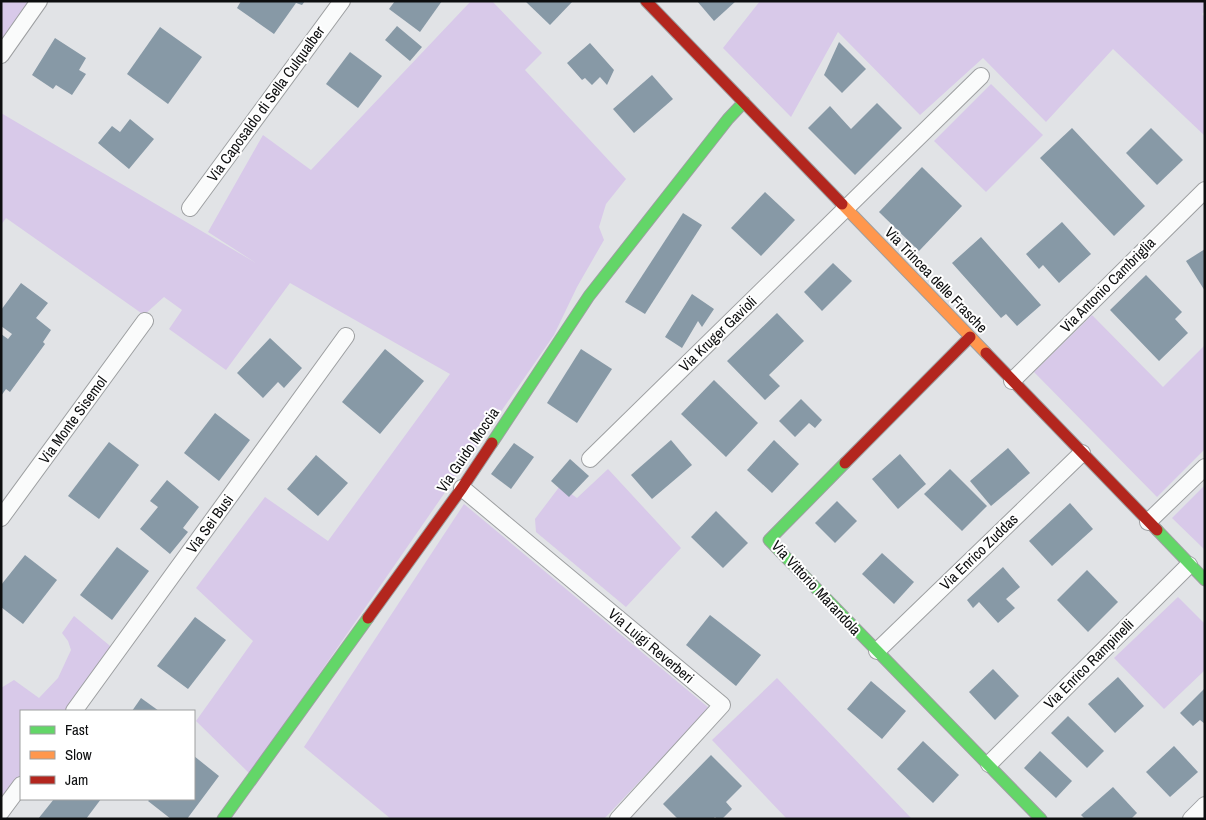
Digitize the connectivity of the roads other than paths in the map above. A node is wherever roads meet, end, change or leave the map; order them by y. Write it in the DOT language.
graph roads {
  1 [pos="39,1"];
  2 [pos="342,1"];
  3 [pos="655,5"];
  4 [pos="1,55"];
  5 [pos="981,76"];
  6 [pos="744,102"];
  7 [pos="1205,190"];
  8 [pos="190,208"];
  9 [pos="846,209"];
  10 [pos="145,321"];
  11 [pos="346,336"];
  12 [pos="970,338"];
  13 [pos="1012,381"];
  14 [pos="1082,453"];
  15 [pos="590,459"];
  16 [pos="1205,467"];
  17 [pos="462,488"];
  18 [pos="1,518"];
  19 [pos="1148,522"];
  20 [pos="1190,565"];
  21 [pos="1205,580"];
  22 [pos="877,651"];
  23 [pos="75,710"];
  24 [pos="989,764"];
  25 [pos="20,786"];
  26 [pos="1205,805"];
  27 [pos="1,812"];
  28 [pos="223,819"];
  29 [pos="618,819"];
  30 [pos="1041,819"];
  31 [pos="1191,819"];
  1 -- 4 [label="street"];
  2 -- 8 [label="street, Via Caposaldo di Sella Culqualber"];
  3 -- 6 [label="street, Via Trincea delle Frasche"];
  5 -- 9 [label="street, Via Kruger Gavioli"];
  6 -- 9 [label="street, Via Trincea delle Frasche"];
  6 -- 17 [label="street, Via Guido Moccia"];
  7 -- 13 [label="street, Via Antonio Cambriglia"];
  9 -- 12 [label="street, Via Trincea delle Frasche"];
  9 -- 15 [label="street, Via Kruger Gavioli"];
  10 -- 18 [label="street, Via Monte Sisemol"];
  11 -- 23 [label="street, Via Sei Busi"];
  12 -- 13 [label="street, Via Trincea delle Frasche"];
  12 -- 22 [label="street, Via Vittorio Marandola"];
  13 -- 14 [label="street, Via Trincea delle Frasche"];
  14 -- 19 [label="street, Via Trincea delle Frasche"];
  14 -- 22 [label="street, Via Enrico Zuddas"];
  16 -- 19 [label="street"];
  17 -- 28 [label="street, Via Guido Moccia"];
  17 -- 29 [label="street, Via Luigi Reverberi"];
  19 -- 20 [label="street, Via Trincea delle Frasche"];
  20 -- 21 [label="street, Via Trincea delle Frasche"];
  20 -- 24 [label="street, Via Enrico Rampinelli"];
  22 -- 24 [label="street, Via Vittorio Marandola"];
  24 -- 30 [label="street, Via Vittorio Marandola"];
  25 -- 27 [label="street"];
  26 -- 31 [label="street"];
}
